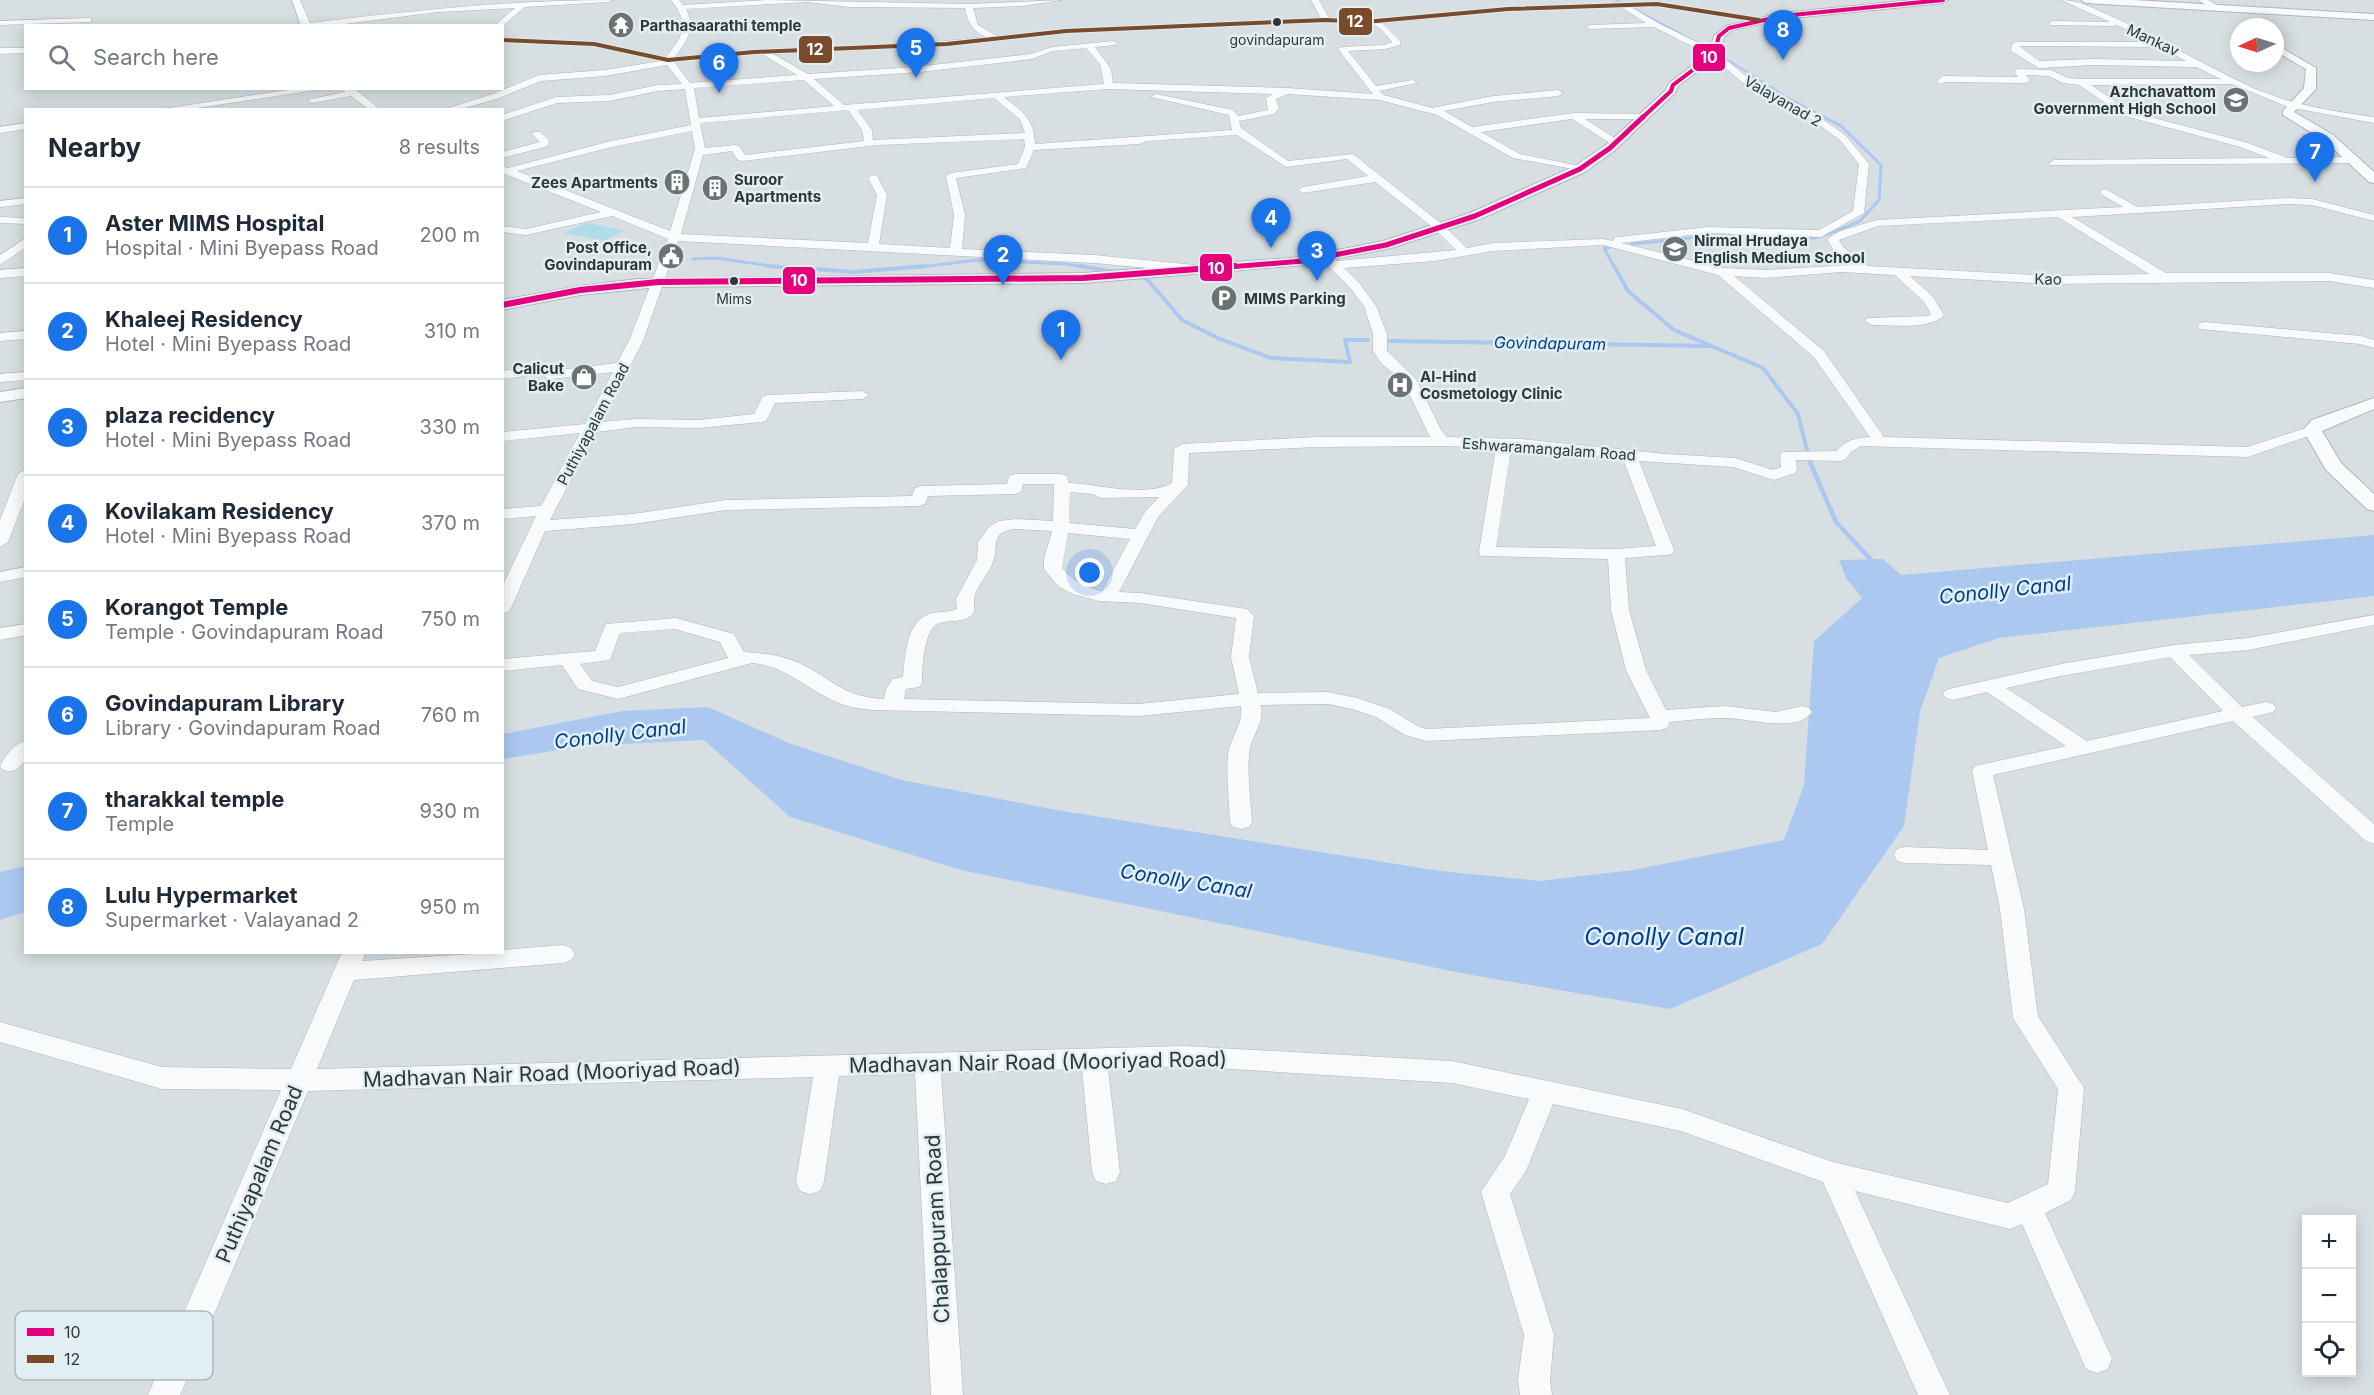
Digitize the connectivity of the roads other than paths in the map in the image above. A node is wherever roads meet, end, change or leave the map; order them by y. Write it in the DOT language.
graph roads {
  1 [pos="296,0"];
  2 [pos="608,0"];
  3 [pos="1058,0"];
  4 [pos="1315,0"];
  5 [pos="1612,0"];
  6 [pos="1943,0"];
  7 [pos="2065,0"];
  8 [pos="2086,0"];
  9 [pos="2202,0"];
  10 [pos="2244,0"];
  11 [pos="779,1"];
  12 [pos="578,2"];
  13 [pos="1653,2"];
  14 [pos="509,3"];
  15 [pos="679,4"];
  16 [pos="523,5"];
  17 [pos="1623,5"];
  18 [pos="1726,5"];
  19 [pos="969,6"];
  20 [pos="2218,9"];
  21 [pos="585,11"];
  22 [pos="1724,15"];
  23 [pos="2237,17"];
  24 [pos="2374,17"];
  25 [pos="2109,18"];
  26 [pos="88,20"];
  27 [pos="1759,20"];
  28 [pos="2137,20"];
  29 [pos="1326,21"];
  30 [pos="1374,21"];
  31 [pos="0,23"];
  32 [pos="2053,23"];
  33 [pos="307,24"];
  34 [pos="316,24"];
  35 [pos="500,24"];
  36 [pos="2119,24"];
  37 [pos="1655,25"];
  38 [pos="1590,27"];
  39 [pos="537,32"];
  40 [pos="995,38"];
  41 [pos="864,39"];
  42 [pos="504,40"];
  43 [pos="530,40"];
  44 [pos="557,42"];
  45 [pos="1113,43"];
  46 [pos="2094,44"];
  47 [pos="1088,45"];
  48 [pos="2164,45"];
  49 [pos="912,46"];
  50 [pos="859,48"];
  51 [pos="24,50"];
  52 [pos="0,51"];
  53 [pos="765,52"];
  54 [pos="2284,52"];
  55 [pos="551,54"];
  56 [pos="1714,54"];
  57 [pos="669,61"];
  58 [pos="2126,63"];
  59 [pos="2037,64"];
  60 [pos="2202,64"];
  61 [pos="920,69"];
  62 [pos="2051,73"];
  63 [pos="806,77"];
  64 [pos="1941,81"];
  65 [pos="2081,82"];
  66 [pos="1413,83"];
  67 [pos="2237,83"];
  68 [pos="1108,86"];
  69 [pos="689,87"];
  70 [pos="1084,88"];
  71 [pos="310,90"];
  72 [pos="1373,90"];
  73 [pos="350,91"];
  74 [pos="1288,92"];
  75 [pos="1558,93"];
  76 [pos="994,94"];
  77 [pos="1384,98"];
  78 [pos="306,101"];
  79 [pos="2293,105"];
  80 [pos="2113,106"];
  81 [pos="2142,107"];
  82 [pos="174,108"];
  83 [pos="374,108"];
  84 [pos="453,108"];
  85 [pos="846,108"];
  86 [pos="1432,111"];
  87 [pos="1574,116"];
  88 [pos="1645,116"];
  89 [pos="504,117"];
  90 [pos="1235,118"];
  91 [pos="2374,120"];
  92 [pos="24,126"];
  93 [pos="696,128"];
  94 [pos="0,130"];
  95 [pos="1472,130"];
  96 [pos="1239,132"];
  97 [pos="537,134"];
  98 [pos="1031,141"];
  99 [pos="869,143"];
  100 [pos="1615,143"];
  101 [pos="699,152"];
  102 [pos="504,154"];
  103 [pos="586,156"];
  104 [pos="2284,160"];
  105 [pos="2353,160"];
  106 [pos="1580,169"];
  107 [pos="505,170"];
  108 [pos="2074,174"];
  109 [pos="873,178"];
  110 [pos="1377,178"];
  111 [pos="2374,179"];
  112 [pos="1302,190"];
  113 [pos="2105,192"];
  114 [pos="24,201"];
  115 [pos="0,204"];
  116 [pos="2136,210"];
  117 [pos="612,213"];
  118 [pos="2060,214"];
  119 [pos="2374,218"];
  120 [pos="0,220"];
  121 [pos="24,221"];
  122 [pos="1439,227"];
  123 [pos="504,230"];
  124 [pos="674,237"];
  125 [pos="1603,242"];
  126 [pos="24,243"];
  127 [pos="873,247"];
  128 [pos="955,252"];
  129 [pos="1465,252"];
  130 [pos="0,261"];
  131 [pos="1331,261"];
  132 [pos="1202,269"];
  133 [pos="1864,269"];
  134 [pos="1898,271"];
  135 [pos="24,272"];
  136 [pos="1722,272"];
  137 [pos="0,274"];
  138 [pos="2163,277"];
  139 [pos="658,282"];
  140 [pos="2374,284"];
  141 [pos="504,304"];
  142 [pos="1872,321"];
  143 [pos="2205,326"];
  144 [pos="24,335"];
  145 [pos="0,337"];
  146 [pos="2374,344"];
  147 [pos="623,367"];
  148 [pos="504,375"];
  149 [pos="24,376"];
  150 [pos="0,378"];
  151 [pos="24,393"];
  152 [pos="862,395"];
  153 [pos="0,397"];
  154 [pos="2374,403"];
  155 [pos="591,427"];
  156 [pos="2312,430"];
  157 [pos="504,437"];
  158 [pos="1443,441"];
  159 [pos="1880,441"];
  160 [pos="1504,443"];
  161 [pos="1629,454"];
  162 [pos="1062,487"];
  163 [pos="1177,488"];
  164 [pos="21,496"];
  165 [pos="2374,505"];
  166 [pos="548,510"];
  167 [pos="504,514"];
  168 [pos="540,526"];
  169 [pos="1061,528"];
  170 [pos="1141,535"];
  171 [pos="0,542"];
  172 [pos="1616,554"];
  173 [pos="24,572"];
  174 [pos="0,577"];
  175 [pos="1108,596"];
  176 [pos="504,603"];
  177 [pos="2374,620"];
  178 [pos="24,629"];
  179 [pos="0,634"];
  180 [pos="2174,651"];
  181 [pos="567,658"];
  182 [pos="752,658"];
  183 [pos="504,665"];
  184 [pos="1990,686"];
  185 [pos="1953,694"];
  186 [pos="1250,699"];
  187 [pos="893,705"];
  188 [pos="2266,708"];
  189 [pos="1802,712"];
  190 [pos="2237,714"];
  191 [pos="1660,717"];
  192 [pos="2082,747"];
  193 [pos="24,749"];
  194 [pos="10,765"];
  195 [pos="1240,822"];
  196 [pos="2374,836"];
  197 [pos="1905,855"];
  198 [pos="2001,858"];
  199 [pos="563,954"];
  200 [pos="350,962"];
  201 [pos="0,1032"];
  202 [pos="1094,1059"];
  203 [pos="927,1063"];
  204 [pos="828,1066"];
  205 [pos="300,1080"];
  206 [pos="1545,1092"];
  207 [pos="1106,1172"];
  208 [pos="1833,1174"];
  209 [pos="810,1182"];
  210 [pos="2028,1207"];
  211 [pos="200,1311"];
  212 [pos="2097,1358"];
  213 [pos="170,1380"];
  214 [pos="164,1395"];
  215 [pos="947,1395"];
  216 [pos="1536,1395"];
  217 [pos="1934,1395"];
  1 -- 33 [label="street"];
  2 -- 12 [label="street"];
  3 -- 19 [label="street"];
  4 -- 29 [label="street"];
  5 -- 17 [label="street, Valayanad 2"];
  6 -- 27 [label="main road"];
  7 -- 25 [label="street, Mankav"];
  8 -- 20 [label="main road"];
  9 -- 20 [label="street"];
  10 -- 23 [label="main road"];
  11 -- 15 [label="street"];
  11 -- 19 [label="street"];
  12 -- 16 [label="street"];
  12 -- 21 [label="street"];
  13 -- 17 [label="street"];
  13 -- 22 [label="street"];
  14 -- 16 [label="street"];
  14 -- 34 [label="street"];
  15 -- 57 [label="street"];
  16 -- 35 [label="street"];
  17 -- 30 [label="street"];
  17 -- 37 [label="street, Valayanad 2"];
  18 -- 22 [label="street"];
  19 -- 40 [label="street"];
  20 -- 23 [label="main road"];
  22 -- 27 [label="street"];
  23 -- 24 [label="main road"];
  25 -- 28 [label="street"];
  25 -- 36 [label="street, Mankav"];
  26 -- 31 [label="street"];
  27 -- 56 [label="main road"];
  29 -- 30 [label="street"];
  29 -- 40 [label="street"];
  30 -- 72 [label="street"];
  32 -- 36 [label="street"];
  36 -- 48 [label="street, Mankav"];
  37 -- 38 [label="street"];
  37 -- 56 [label="street, Valayanad 2"];
  39 -- 43 [label="street"];
  40 -- 49 [label="street"];
  41 -- 50 [label="street"];
  42 -- 43 [label="street"];
  43 -- 44 [label="street"];
  44 -- 55 [label="street"];
  44 -- 57 [label="street"];
  45 -- 47 [label="street"];
  46 -- 48 [label="street"];
  46 -- 58 [label="street"];
  46 -- 59 [label="street"];
  47 -- 61 [label="street"];
  47 -- 68 [label="street"];
  48 -- 60 [label="street, Mankav"];
  49 -- 50 [label="street"];
  49 -- 61 [label="street"];
  50 -- 53 [label="street"];
  51 -- 52 [label="street"];
  53 -- 57 [label="street"];
  53 -- 63 [label="street"];
  54 -- 79 [label="main road"];
  56 -- 88 [label="main road"];
  56 -- 125 [label="street, Valayanad 2"];
  57 -- 69 [label="street"];
  57 -- 84 [label="street"];
  58 -- 59 [label="street"];
  58 -- 60 [label="street"];
  59 -- 62 [label="street"];
  60 -- 67 [label="street, Mankav"];
  61 -- 63 [label="street"];
  62 -- 64 [label="street"];
  62 -- 65 [label="street"];
  63 -- 69 [label="street"];
  63 -- 85 [label="street"];
  65 -- 67 [label="street"];
  65 -- 80 [label="street"];
  66 -- 72 [label="street"];
  67 -- 79 [label="street"];
  68 -- 70 [label="street"];
  68 -- 74 [label="street"];
  69 -- 89 [label="street"];
  69 -- 93 [label="street, Puthiyapalam Road"];
  70 -- 76 [label="street"];
  70 -- 90 [label="street"];
  71 -- 82 [label="street"];
  72 -- 77 [label="street"];
  73 -- 78 [label="street"];
  73 -- 83 [label="street"];
  74 -- 77 [label="street"];
  74 -- 90 [label="street"];
  75 -- 86 [label="street"];
  76 -- 85 [label="street"];
  76 -- 98 [label="street"];
  77 -- 86 [label="street"];
  79 -- 91 [label="street"];
  79 -- 105 [label="main road"];
  80 -- 81 [label="street"];
  80 -- 104 [label="street"];
  85 -- 93 [label="street"];
  85 -- 99 [label="street"];
  86 -- 95 [label="street"];
  87 -- 88 [label="street"];
  87 -- 95 [label="street"];
  87 -- 100 [label="street"];
  88 -- 100 [label="main road"];
  90 -- 96 [label="street"];
  92 -- 94 [label="street"];
  93 -- 101 [label="street, Puthiyapalam Road"];
  93 -- 103 [label="street"];
  93 -- 107 [label="street"];
  95 -- 106 [label="street"];
  96 -- 98 [label="street"];
  96 -- 110 [label="street"];
  97 -- 102 [label="street"];
  98 -- 99 [label="street"];
  98 -- 128 [label="street"];
  99 -- 101 [label="street"];
  100 -- 106 [label="main road"];
  101 -- 124 [label="street, Puthiyapalam Road"];
  104 -- 105 [label="street"];
  104 -- 108 [label="street"];
  105 -- 111 [label="main road"];
  106 -- 122 [label="main road"];
  107 -- 117 [label="street"];
  109 -- 127 [label="street"];
  110 -- 112 [label="street"];
  110 -- 122 [label="street"];
  113 -- 116 [label="street"];
  114 -- 115 [label="street"];
  116 -- 118 [label="street"];
  116 -- 119 [label="street"];
  117 -- 123 [label="street"];
  117 -- 124 [label="street"];
  118 -- 133 [label="street"];
  118 -- 138 [label="street"];
  120 -- 121 [label="street"];
  122 -- 129 [label="street"];
  122 -- 131 [label="main road"];
  124 -- 127 [label="street"];
  124 -- 139 [label="street, Puthiyapalam Road"];
  125 -- 129 [label="street"];
  125 -- 136 [label="street, Kao"];
  126 -- 130 [label="street"];
  127 -- 128 [label="street"];
  128 -- 132 [label="street"];
  129 -- 131 [label="street"];
  131 -- 132 [label="main road"];
  131 -- 158 [label="street, Eshwaramangalam Road"];
  132 -- 139 [label="main road"];
  133 -- 134 [label="street, Kao"];
  133 -- 136 [label="street, Kao"];
  134 -- 138 [label="street, Kao"];
  134 -- 142 [label="street"];
  135 -- 137 [label="street"];
  136 -- 159 [label="street"];
  138 -- 140 [label="street, Kao"];
  139 -- 141 [label="main road"];
  139 -- 147 [label="street, Puthiyapalam Road"];
  143 -- 146 [label="street"];
  144 -- 145 [label="street"];
  147 -- 148 [label="street"];
  147 -- 155 [label="street, Puthiyapalam Road"];
  149 -- 150 [label="street"];
  151 -- 153 [label="main road"];
  152 -- 155 [label="street"];
  154 -- 156 [label="main road"];
  155 -- 157 [label="street"];
  155 -- 166 [label="street, Puthiyapalam Road"];
  156 -- 159 [label="street"];
  156 -- 165 [label="main road"];
  158 -- 160 [label="street, Eshwaramangalam Road"];
  158 -- 163 [label="street"];
  159 -- 161 [label="street, Eshwaramangalam Road"];
  160 -- 161 [label="street, Eshwaramangalam Road"];
  160 -- 172 [label="street"];
  161 -- 172 [label="street"];
  162 -- 163 [label="street"];
  162 -- 168 [label="street"];
  162 -- 169 [label="street"];
  163 -- 170 [label="street"];
  164 -- 171 [label="street"];
  166 -- 167 [label="street"];
  166 -- 168 [label="street, Puthiyapalam Road"];
  168 -- 176 [label="street, Puthiyapalam Road"];
  169 -- 170 [label="street"];
  169 -- 175 [label="street"];
  169 -- 187 [label="street"];
  170 -- 175 [label="street"];
  172 -- 191 [label="street"];
  173 -- 174 [label="street"];
  175 -- 186 [label="street"];
  177 -- 180 [label="street"];
  178 -- 179 [label="street"];
  180 -- 184 [label="street"];
  180 -- 190 [label="street"];
  181 -- 182 [label="street"];
  181 -- 182 [label="street"];
  181 -- 183 [label="street"];
  182 -- 187 [label="street"];
  184 -- 185 [label="street"];
  184 -- 192 [label="street"];
  186 -- 187 [label="street"];
  186 -- 191 [label="street"];
  186 -- 195 [label="street"];
  188 -- 190 [label="street"];
  189 -- 191 [label="street"];
  190 -- 192 [label="street"];
  190 -- 196 [label="street"];
  192 -- 198 [label="street"];
  193 -- 194 [label="street"];
  197 -- 198 [label="street"];
  198 -- 210 [label="street, Madhavan Nair Road (Mooriyad Road)"];
  199 -- 200 [label="street"];
  200 -- 205 [label="street, Puthiyapalam Road"];
  201 -- 205 [label="street, Madhavan Nair Road (Mooriyad Road)"];
  202 -- 203 [label="street, Madhavan Nair Road (Mooriyad Road)"];
  202 -- 206 [label="street, Madhavan Nair Road (Mooriyad Road)"];
  202 -- 207 [label="street"];
  203 -- 204 [label="street, Madhavan Nair Road (Mooriyad Road)"];
  203 -- 215 [label="street, Chalappuram Road"];
  204 -- 205 [label="street, Madhavan Nair Road (Mooriyad Road)"];
  204 -- 209 [label="street"];
  205 -- 211 [label="street, Puthiyapalam Road"];
  206 -- 208 [label="street, Madhavan Nair Road (Mooriyad Road)"];
  206 -- 216 [label="street"];
  208 -- 210 [label="street, Madhavan Nair Road (Mooriyad Road)"];
  208 -- 217 [label="street"];
  210 -- 212 [label="street"];
  213 -- 214 [label="street, Puthiyapalam Road"];
}
